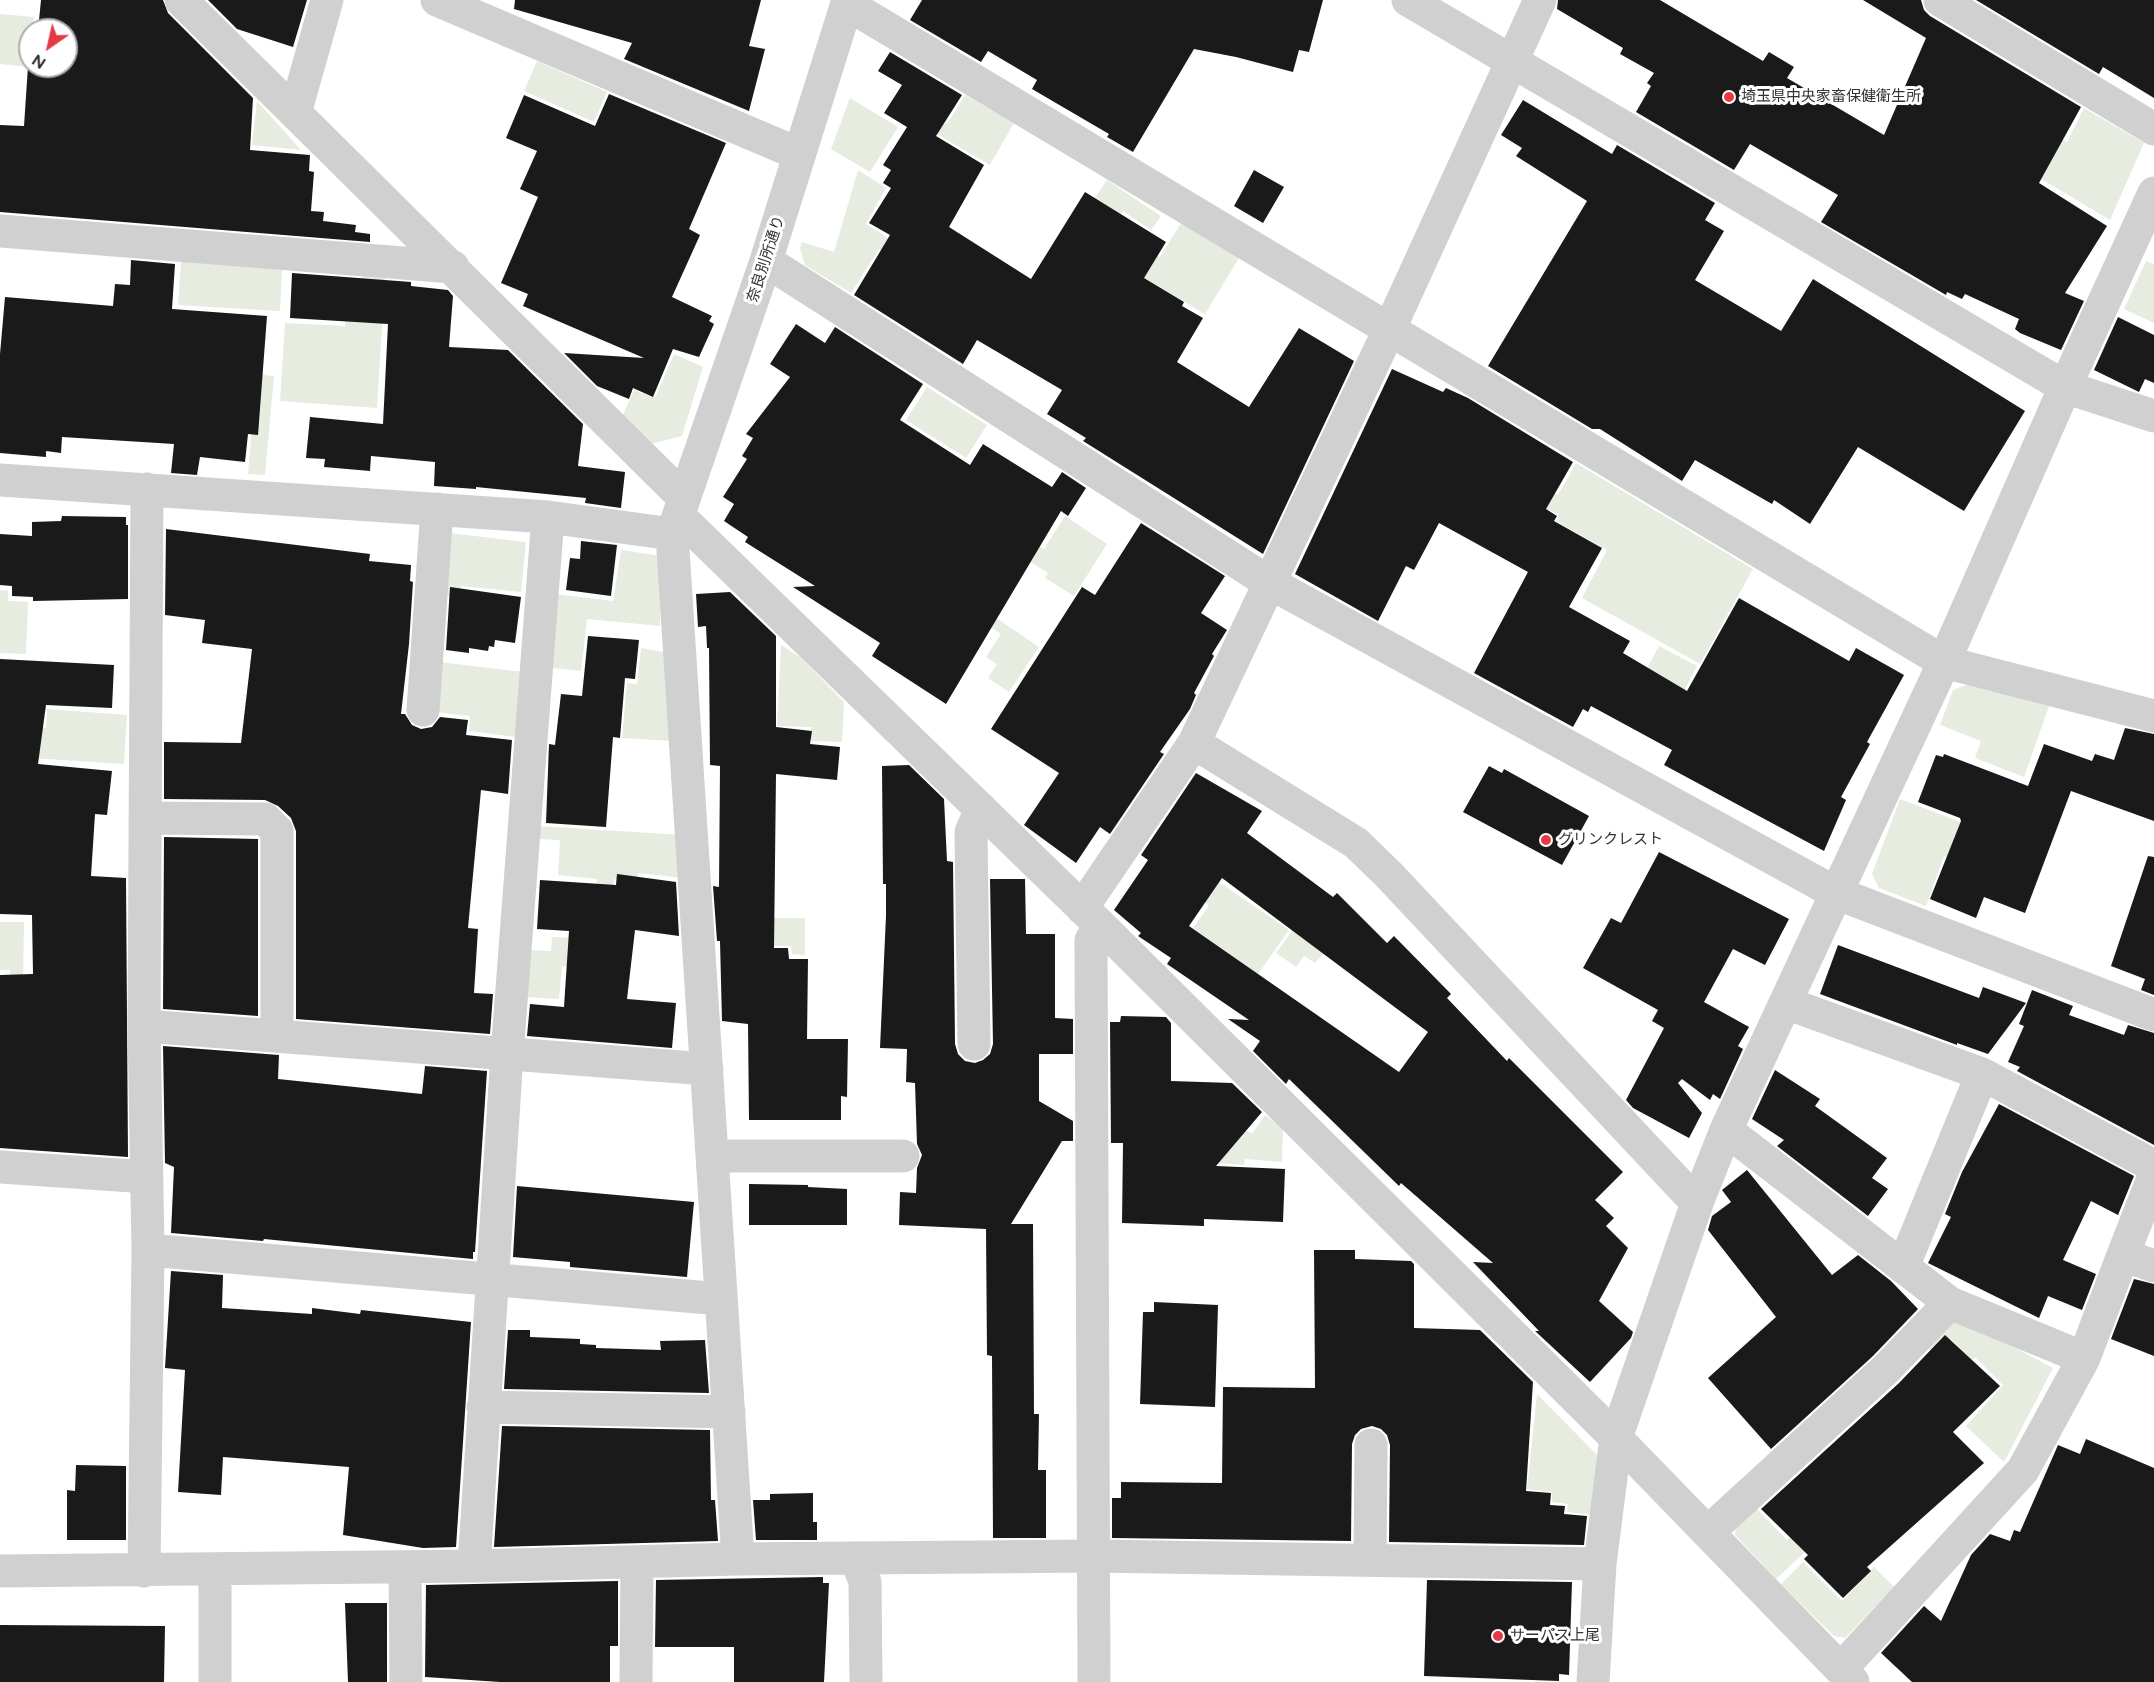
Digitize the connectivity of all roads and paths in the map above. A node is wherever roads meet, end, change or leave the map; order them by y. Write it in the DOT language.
graph roads {
  1 [pos="181,0"];
  2 [pos="327,0"];
  3 [pos="436,0"];
  4 [pos="1408,0"];
  5 [pos="1540,0"];
  6 [pos="1940,0"];
  7 [pos="848,2"];
  8 [pos="1511,61"];
  9 [pos="295,113"];
  10 [pos="2154,129"];
  11 [pos="799,154"];
  12 [pos="2154,193"];
  13 [pos="0,231"];
  14 [pos="766,261"];
  15 [pos="453,267"];
  16 [pos="1390,328"];
  17 [pos="2065,387"];
  18 [pos="2154,416"];
  19 [pos="0,480"];
  20 [pos="147,489"];
  21 [pos="437,509"];
  22 [pos="679,516"];
  23 [pos="549,517"];
  24 [pos="1270,583"];
  25 [pos="1944,662"];
  26 [pos="423,710"];
  27 [pos="2154,716"];
  28 [pos="1194,744"];
  29 [pos="981,809"];
  30 [pos="145,818"];
  31 [pos="1836,893"];
  32 [pos="1092,917"];
  33 [pos="1786,1003"];
  34 [pos="2154,1015"];
  35 [pos="144,1026"];
  36 [pos="277,1036"];
  37 [pos="974,1044"];
  38 [pos="507,1054"];
  39 [pos="707,1069"];
  40 [pos="1982,1074"];
  41 [pos="1726,1130"];
  42 [pos="712,1156"];
  43 [pos="903,1156"];
  44 [pos="2154,1166"];
  45 [pos="0,1167"];
  46 [pos="2154,1176"];
  47 [pos="147,1177"];
  48 [pos="1697,1203"];
  49 [pos="148,1250"];
  50 [pos="2123,1255"];
  51 [pos="2154,1266"];
  52 [pos="1903,1267"];
  53 [pos="492,1278"];
  54 [pos="721,1299"];
  55 [pos="1950,1303"];
  56 [pos="2084,1358"];
  57 [pos="483,1407"];
  58 [pos="729,1412"];
  59 [pos="1616,1438"];
  60 [pos="1371,1445"];
  61 [pos="1708,1532"];
  62 [pos="1095,1556"];
  63 [pos="856,1558"];
  64 [pos="738,1559"];
  65 [pos="1370,1560"];
  66 [pos="637,1563"];
  67 [pos="1600,1564"];
  68 [pos="474,1566"];
  69 [pos="405,1567"];
  70 [pos="215,1569"];
  71 [pos="0,1571"];
  72 [pos="144,1571"];
  73 [pos="1847,1675"];
  74 [pos="215,1682"];
  75 [pos="406,1682"];
  76 [pos="636,1682"];
  77 [pos="867,1682"];
  78 [pos="1094,1682"];
  79 [pos="1593,1682"];
  1 -- 9 [label="street"];
  2 -- 9 [label="street"];
  3 -- 11 [label="street"];
  4 -- 8 [label="street"];
  5 -- 8 [label="street"];
  6 -- 10 [label="street"];
  7 -- 11 [label="street, 奈良別所通り"];
  7 -- 16 [label="street"];
  8 -- 16 [label="street"];
  8 -- 17 [label="street"];
  9 -- 15 [label="street"];
  11 -- 14 [label="street, 奈良別所通り"];
  12 -- 17 [label="street"];
  13 -- 15 [label="street"];
  14 -- 22 [label="street, 奈良別所通り"];
  14 -- 24 [label="street"];
  15 -- 22 [label="street"];
  16 -- 24 [label="street"];
  16 -- 25 [label="street"];
  17 -- 18 [label="street"];
  17 -- 25 [label="street"];
  19 -- 20 [label="street"];
  20 -- 21 [label="street"];
  20 -- 30 [label="street"];
  21 -- 23 [label="street"];
  21 -- 26 [label="street"];
  22 -- 23 [label="street"];
  22 -- 29 [label="street"];
  22 -- 39 [label="street"];
  23 -- 38 [label="street"];
  24 -- 28 [label="street"];
  24 -- 31 [label="street"];
  25 -- 27 [label="street"];
  25 -- 31 [label="street"];
  28 -- 32 [label="street"];
  28 -- 48 [label="street"];
  29 -- 32 [label="street"];
  29 -- 37 [label="street"];
  30 -- 35 [label="street"];
  30 -- 36 [label="street"];
  31 -- 33 [label="street"];
  31 -- 34 [label="street"];
  32 -- 59 [label="street"];
  32 -- 62 [label="street"];
  33 -- 40 [label="street"];
  33 -- 41 [label="street"];
  35 -- 36 [label="street"];
  35 -- 47 [label="street"];
  36 -- 38 [label="street"];
  38 -- 39 [label="street"];
  38 -- 53 [label="street"];
  39 -- 42 [label="street"];
  40 -- 44 [label="street"];
  40 -- 52 [label="street"];
  41 -- 48 [label="street"];
  41 -- 52 [label="street"];
  42 -- 43 [label="street"];
  42 -- 54 [label="street"];
  45 -- 47 [label="street"];
  46 -- 50 [label="street"];
  47 -- 49 [label="street"];
  48 -- 59 [label="street"];
  49 -- 53 [label="street"];
  49 -- 72 [label="street"];
  50 -- 51 [label="street"];
  50 -- 56 [label="street"];
  52 -- 55 [label="street"];
  53 -- 54 [label="street"];
  53 -- 57 [label="street"];
  54 -- 58 [label="street"];
  55 -- 56 [label="street"];
  55 -- 61 [label="street"];
  56 -- 73 [label="street"];
  57 -- 58 [label="street"];
  57 -- 68 [label="street"];
  58 -- 64 [label="street"];
  59 -- 61 [label="street"];
  59 -- 67 [label="street"];
  60 -- 65 [label="street"];
  61 -- 73 [label="street"];
  62 -- 63 [label="street"];
  62 -- 65 [label="street"];
  62 -- 78 [label="street"];
  63 -- 64 [label="street"];
  63 -- 77 [label="street"];
  64 -- 66 [label="street"];
  65 -- 67 [label="street"];
  66 -- 68 [label="street"];
  66 -- 76 [label="street"];
  67 -- 79 [label="street"];
  68 -- 69 [label="street"];
  69 -- 70 [label="street"];
  69 -- 75 [label="street"];
  70 -- 72 [label="street"];
  70 -- 74 [label="street"];
  71 -- 72 [label="street"];
}
